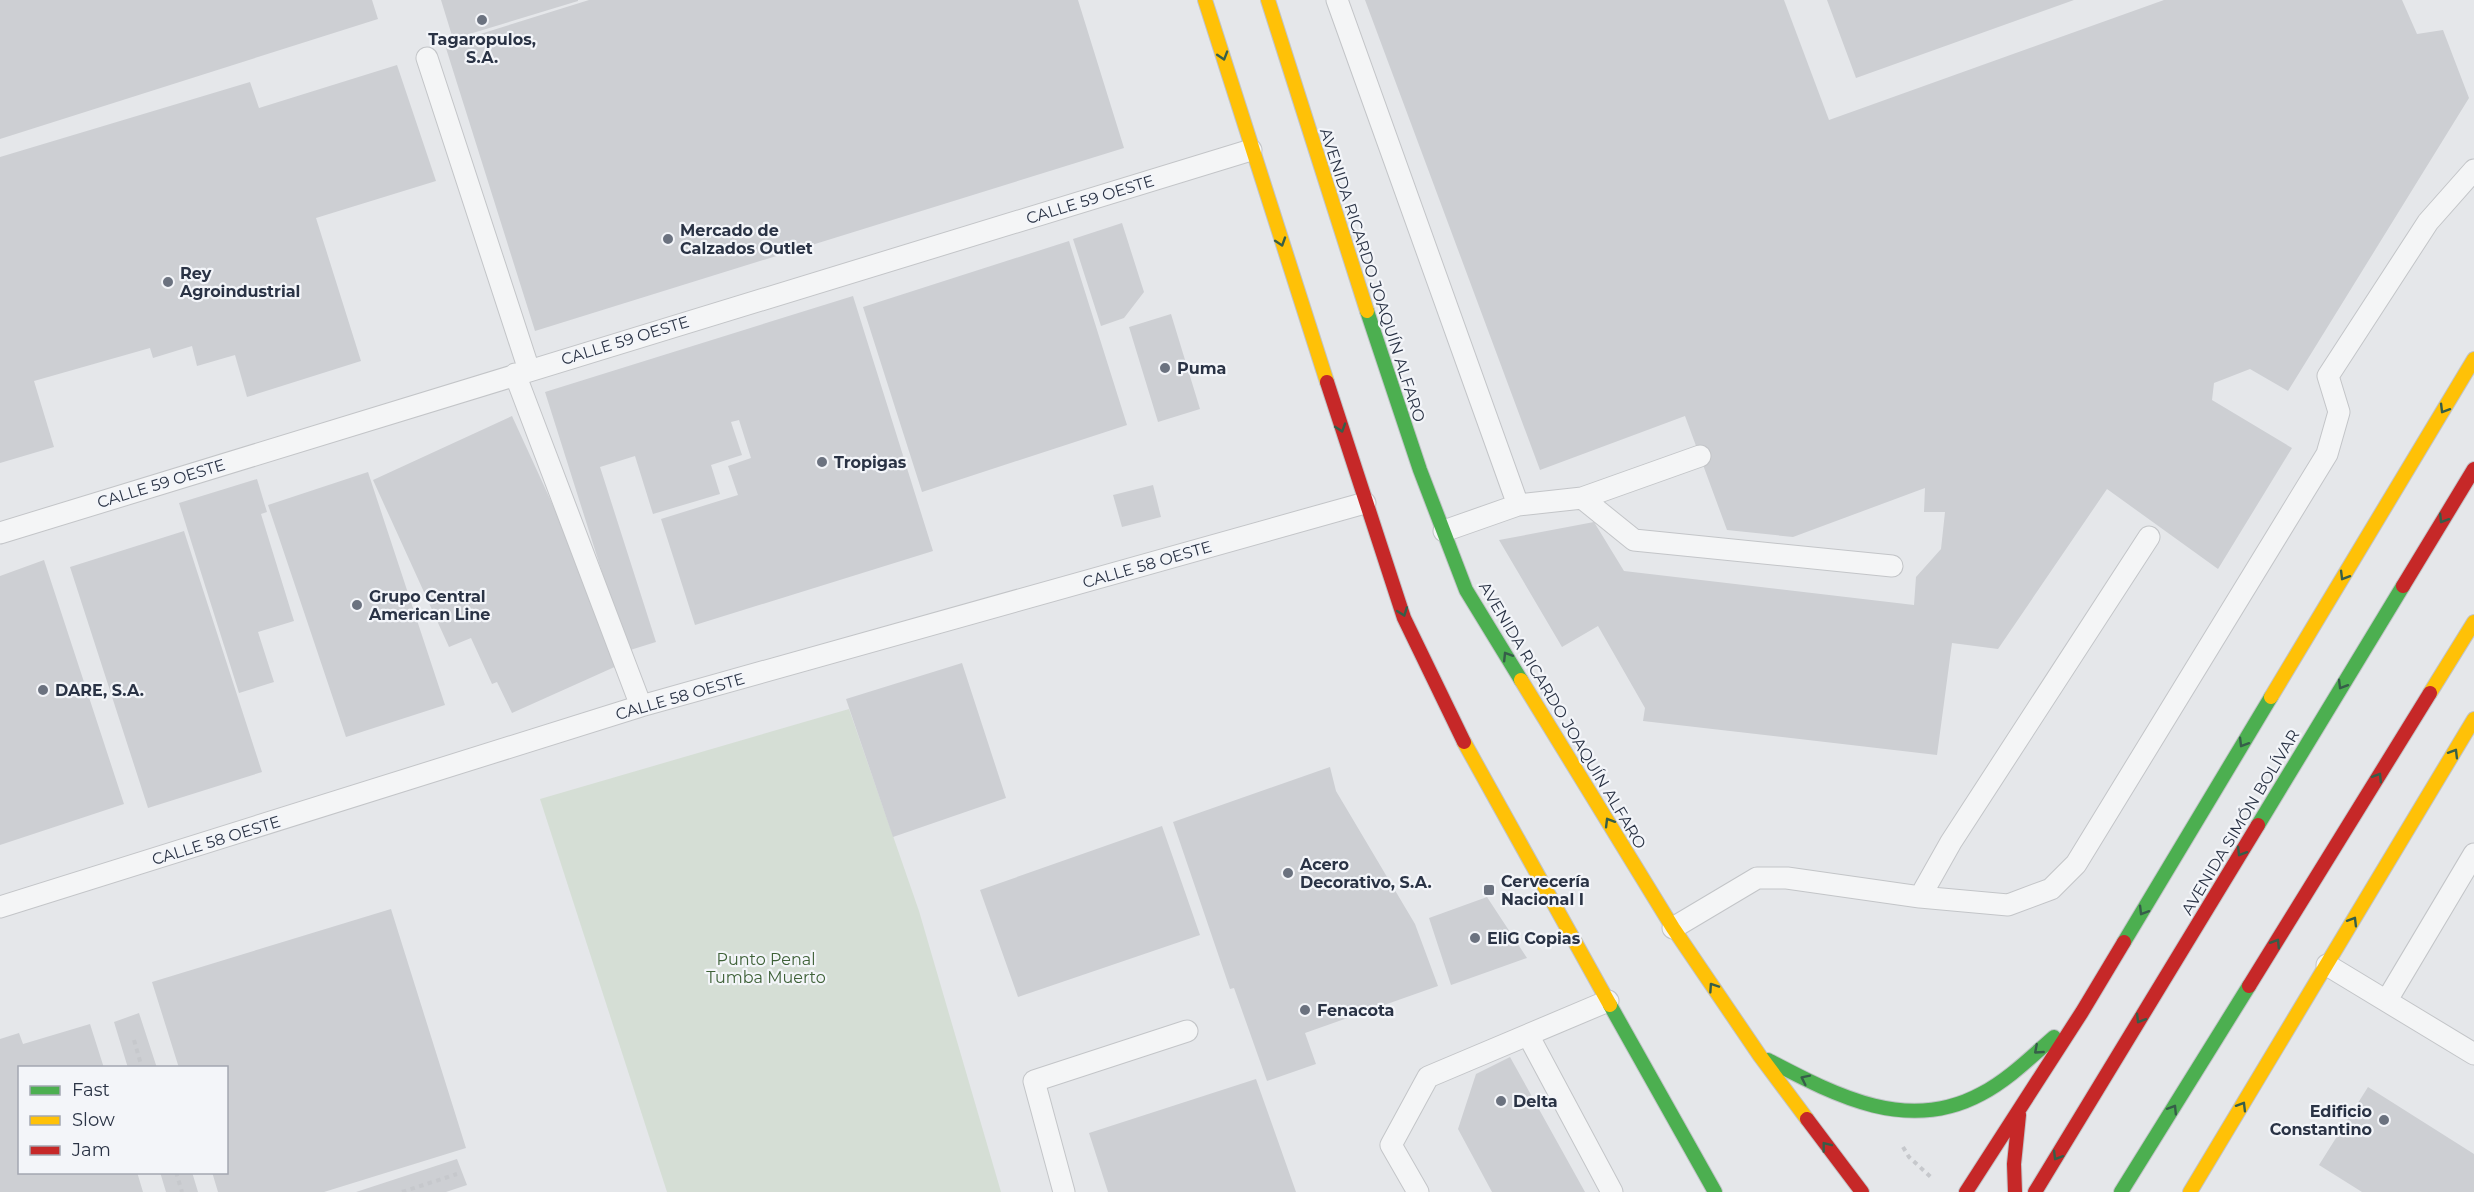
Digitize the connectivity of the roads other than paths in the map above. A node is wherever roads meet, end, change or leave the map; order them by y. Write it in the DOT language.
graph roads {
  1 [pos="1205,0"];
  2 [pos="1268,0"];
  3 [pos="1338,0"];
  4 [pos="427,58"];
  5 [pos="1251,150"];
  6 [pos="2474,170"];
  7 [pos="2474,359"];
  8 [pos="522,372"];
  9 [pos="1700,456"];
  10 [pos="2474,469"];
  11 [pos="1582,498"];
  12 [pos="1365,503"];
  13 [pos="1518,505"];
  14 [pos="1444,531"];
  15 [pos="0,533"];
  16 [pos="2149,537"];
  17 [pos="1893,566"];
  18 [pos="2474,622"];
  19 [pos="640,706"];
  20 [pos="2474,719"];
  21 [pos="2474,854"];
  22 [pos="1920,897"];
  23 [pos="0,907"];
  24 [pos="1673,928"];
  25 [pos="2327,964"];
  26 [pos="2387,1000"];
  27 [pos="1608,1001"];
  28 [pos="2082,1012"];
  29 [pos="1188,1031"];
  30 [pos="1528,1035"];
  31 [pos="2474,1054"];
  32 [pos="1760,1056"];
  33 [pos="2020,1110"];
  34 [pos="1064,1192"];
  35 [pos="1418,1192"];
  36 [pos="1612,1192"];
  37 [pos="1715,1192"];
  38 [pos="1862,1192"];
  39 [pos="1966,1192"];
  40 [pos="2015,1192"];
  41 [pos="2035,1192"];
  42 [pos="2121,1192"];
  43 [pos="2190,1192"];
  1 -- 5 [label="main road, one-way"];
  2 -- 14 [label="main road, AVENIDA RICARDO JOAQUÍN ALFARO"];
  3 -- 13 [label="lane"];
  4 -- 8 [label="lane"];
  5 -- 8 [label="lane, CALLE 59 OESTE"];
  5 -- 12 [label="main road, one-way"];
  6 -- 22 [label="lane"];
  7 -- 28 [label="main road, one-way"];
  8 -- 15 [label="lane, CALLE 59 OESTE"];
  8 -- 19 [label="lane"];
  9 -- 11 [label="lane"];
  10 -- 41 [label="main road, AVENIDA SIMÓN BOLÍVAR, one-way"];
  11 -- 13 [label="lane"];
  11 -- 17 [label="lane"];
  12 -- 19 [label="lane, CALLE 58 OESTE"];
  12 -- 27 [label="main road, one-way"];
  13 -- 14 [label="lane"];
  24 -- 14 [label="main road, AVENIDA RICARDO JOAQUÍN ALFARO, one-way"];
  16 -- 22 [label="lane"];
  42 -- 18 [label="main road, one-way"];
  19 -- 23 [label="lane, CALLE 58 OESTE"];
  25 -- 20 [label="main road, one-way"];
  21 -- 26 [label="lane"];
  22 -- 24 [label="lane"];
  32 -- 24 [label="main road, AVENIDA RICARDO JOAQUÍN ALFARO, one-way"];
  25 -- 26 [label="lane"];
  43 -- 25 [label="main road, one-way"];
  26 -- 31 [label="lane"];
  27 -- 30 [label="lane"];
  27 -- 37 [label="main road"];
  28 -- 32 [label="main road, one-way"];
  28 -- 33 [label="main road"];
  29 -- 34 [label="lane"];
  30 -- 35 [label="lane"];
  30 -- 36 [label="lane"];
  38 -- 32 [label="main road, AVENIDA RICARDO JOAQUÍN ALFARO, one-way"];
  33 -- 39 [label="main road"];
  33 -- 40 [label="main road"];
}
